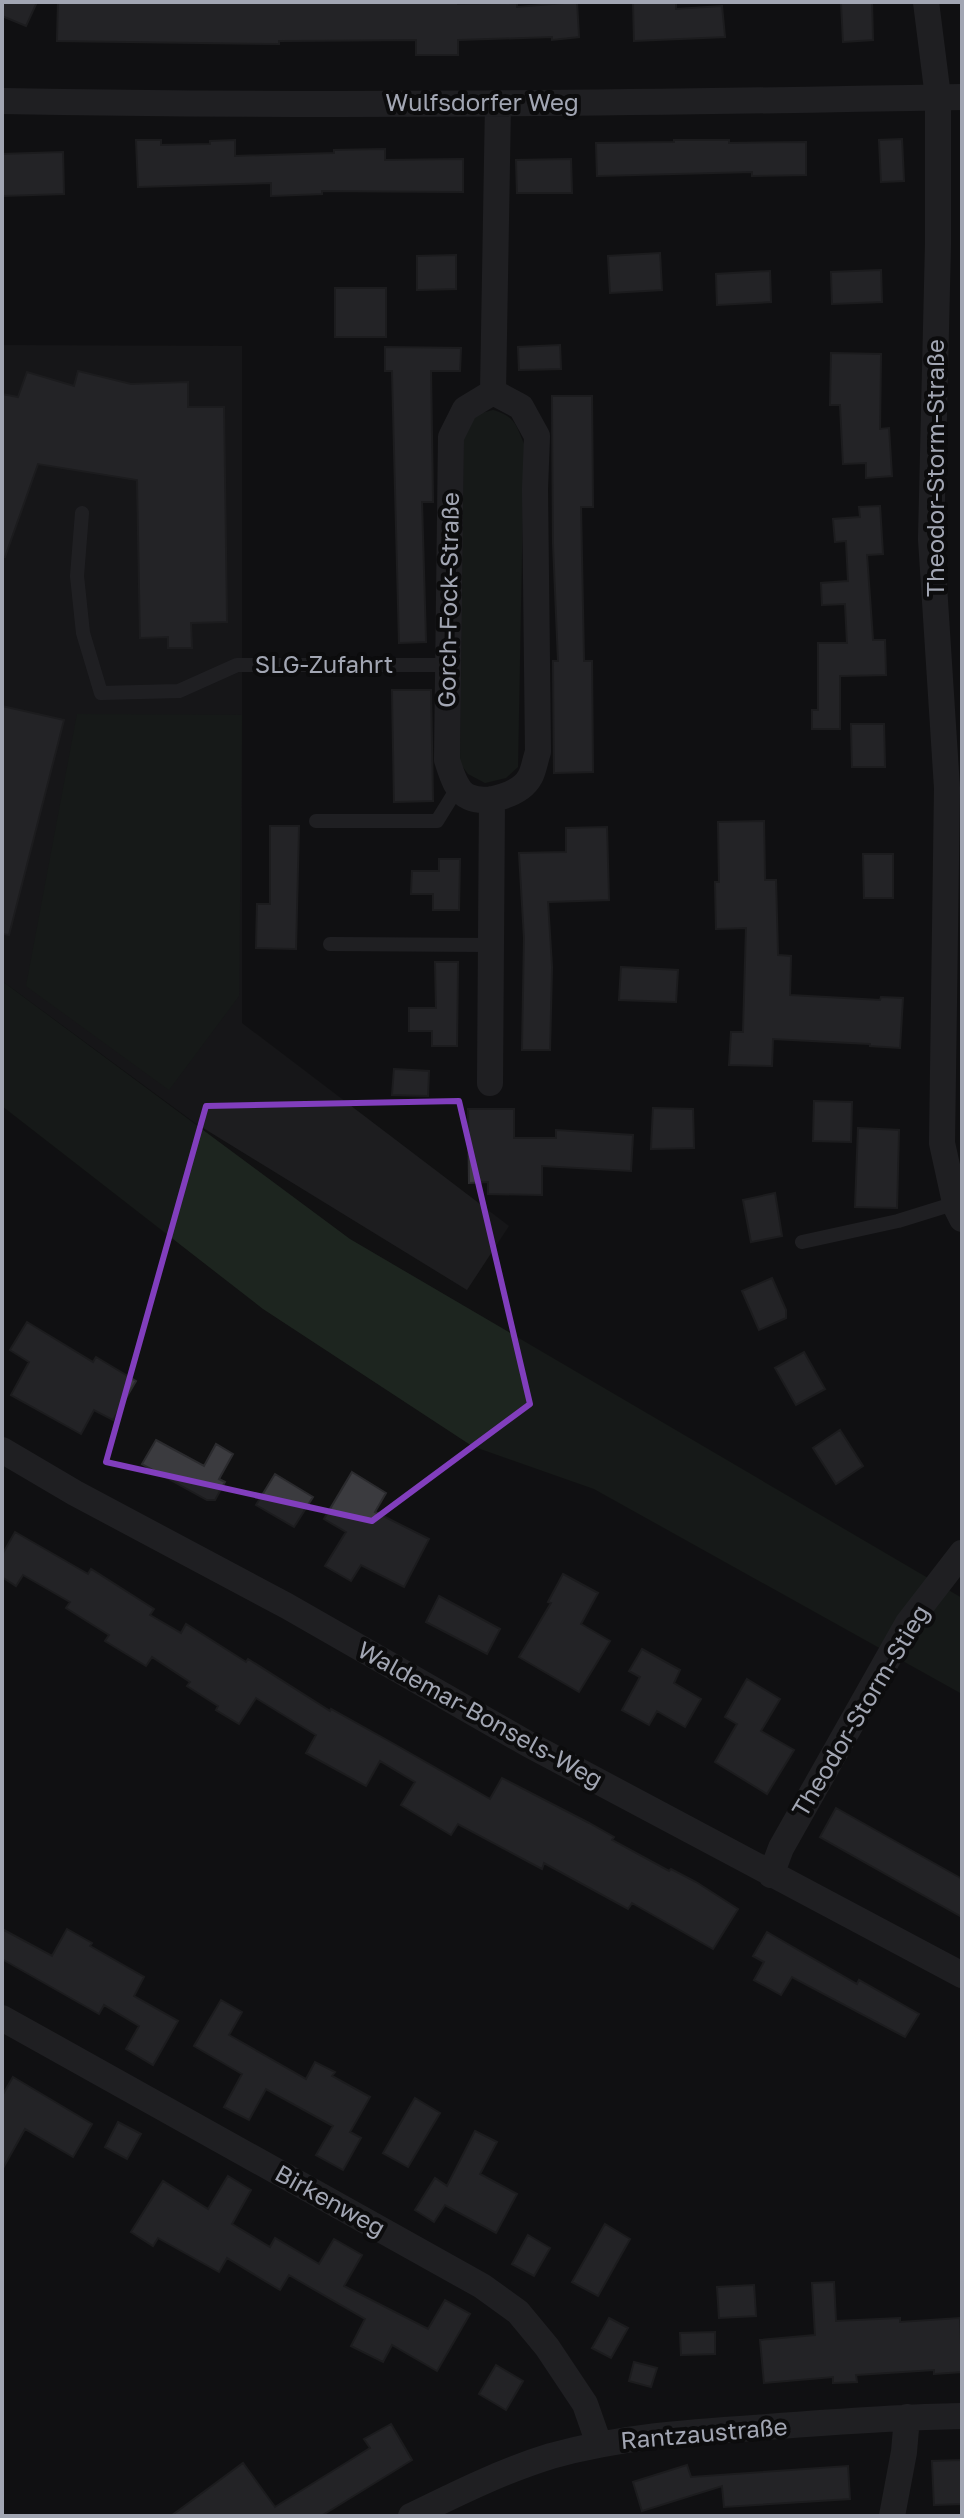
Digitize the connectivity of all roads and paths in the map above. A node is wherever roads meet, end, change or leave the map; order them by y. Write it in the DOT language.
graph roads {
  1 [pos="926,2"];
  2 [pos="950,97"];
  3 [pos="2,101"];
  4 [pos="498,104"];
  5 [pos="493,392"];
  6 [pos="82,513"];
  7 [pos="449,665"];
  8 [pos="458,787"];
  9 [pos="954,789"];
  10 [pos="492,799"];
  11 [pos="316,821"];
  12 [pos="330,944"];
  13 [pos="490,945"];
  14 [pos="952,1066"];
  15 [pos="490,1083"];
  16 [pos="959,1211"];
  17 [pos="802,1242"];
  18 [pos="2,1450"];
  19 [pos="962,1553"];
  20 [pos="771,1875"];
  21 [pos="962,1975"];
  22 [pos="2,2018"];
  23 [pos="962,2416"];
  24 [pos="907,2417"];
  25 [pos="599,2444"];
  26 [pos="411,2516"];
  27 [pos="892,2516"];
  1 -- 2 [label="street, Theodor-Storm-Straße"];
  2 -- 4 [label="street, Wulfsdorfer Weg"];
  2 -- 9 [label="street, Theodor-Storm-Straße"];
  3 -- 4 [label="street, Wulfsdorfer Weg"];
  4 -- 5 [label="street"];
  5 -- 7 [label="street, Gorch-Fock-Straße"];
  5 -- 10 [label="street"];
  6 -- 7 [label="lane, SLG-Zufahrt"];
  7 -- 8 [label="street, Gorch-Fock-Straße"];
  8 -- 10 [label="street"];
  8 -- 11 [label="lane"];
  9 -- 14 [label="street, Theodor-Storm-Straße"];
  10 -- 13 [label="street"];
  12 -- 13 [label="lane"];
  13 -- 15 [label="street"];
  14 -- 16 [label="street, Theodor-Storm-Straße"];
  16 -- 17 [label="lane"];
  18 -- 20 [label="street, Waldemar-Bonsels-Weg"];
  19 -- 20 [label="street, Theodor-Storm-Stieg"];
  20 -- 21 [label="street, Waldemar-Bonsels-Weg"];
  22 -- 25 [label="street, Birkenweg"];
  23 -- 24 [label="street, Rantzaustraße"];
  24 -- 25 [label="street, Rantzaustraße"];
  24 -- 27 [label="street"];
  25 -- 26 [label="street, Rantzaustraße"];
}
